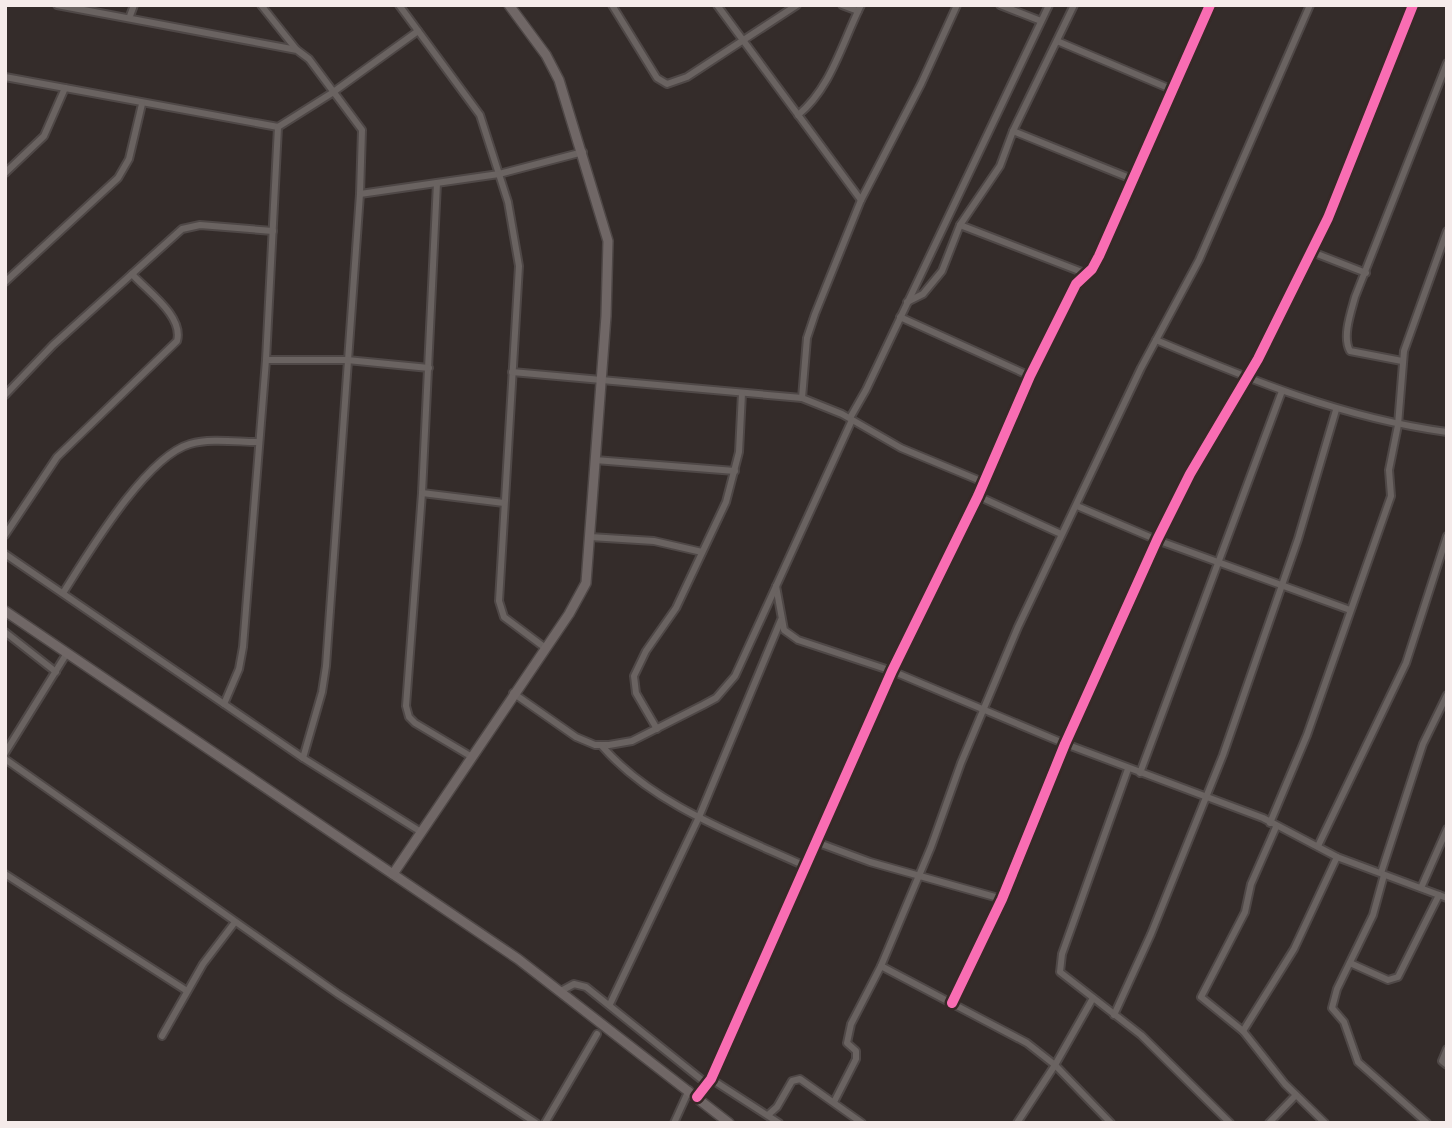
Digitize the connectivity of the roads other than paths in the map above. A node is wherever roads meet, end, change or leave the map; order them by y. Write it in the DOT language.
graph roads {
  1 [pos="57,5"];
  2 [pos="134,5"];
  3 [pos="261,5"];
  4 [pos="399,5"];
  5 [pos="509,5"];
  6 [pos="612,5"];
  7 [pos="717,5"];
  8 [pos="797,5"];
  9 [pos="842,5"];
  10 [pos="957,5"];
  11 [pos="1000,5"];
  12 [pos="1049,5"];
  13 [pos="1074,5"];
  14 [pos="1210,5"];
  15 [pos="1310,5"];
  16 [pos="1413,5"];
  17 [pos="860,8"];
  18 [pos="130,16"];
  19 [pos="1041,21"];
  20 [pos="418,31"];
  21 [pos="741,39"];
  22 [pos="1057,41"];
  23 [pos="297,50"];
  24 [pos="1447,63"];
  25 [pos="5,76"];
  26 [pos="65,88"];
  27 [pos="1173,90"];
  28 [pos="332,93"];
  29 [pos="142,104"];
  30 [pos="797,115"];
  31 [pos="278,127"];
  32 [pos="1013,131"];
  33 [pos="583,152"];
  34 [pos="5,173"];
  35 [pos="499,174"];
  36 [pos="1132,179"];
  37 [pos="437,183"];
  38 [pos="360,194"];
  39 [pos="862,200"];
  40 [pos="960,225"];
  41 [pos="273,231"];
  42 [pos="1447,231"];
  43 [pos="1312,252"];
  44 [pos="1366,273"];
  45 [pos="132,274"];
  46 [pos="1087,274"];
  47 [pos="5,282"];
  48 [pos="907,302"];
  49 [pos="900,317"];
  50 [pos="1156,340"];
  51 [pos="266,360"];
  52 [pos="347,360"];
  53 [pos="1402,361"];
  54 [pos="429,368"];
  55 [pos="512,372"];
  56 [pos="1030,376"];
  57 [pos="1246,378"];
  58 [pos="601,382"];
  59 [pos="1282,391"];
  60 [pos="742,393"];
  61 [pos="5,395"];
  62 [pos="802,398"];
  63 [pos="1336,410"];
  64 [pos="851,419"];
  65 [pos="1398,425"];
  66 [pos="1447,432"];
  67 [pos="259,442"];
  68 [pos="595,460"];
  69 [pos="735,471"];
  70 [pos="983,482"];
  71 [pos="422,493"];
  72 [pos="978,496"];
  73 [pos="504,503"];
  74 [pos="1077,506"];
  75 [pos="1060,534"];
  76 [pos="5,535"];
  77 [pos="1447,536"];
  78 [pos="590,537"];
  79 [pos="1157,540"];
  80 [pos="702,552"];
  81 [pos="5,554"];
  82 [pos="1218,563"];
  83 [pos="776,586"];
  84 [pos="1280,586"];
  85 [pos="63,593"];
  86 [pos="1350,610"];
  87 [pos="5,611"];
  88 [pos="782,618"];
  89 [pos="5,632"];
  90 [pos="544,647"];
  91 [pos="67,653"];
  92 [pos="892,671"];
  93 [pos="56,672"];
  94 [pos="513,693"];
  95 [pos="1447,695"];
  96 [pos="224,704"];
  97 [pos="982,711"];
  98 [pos="657,729"];
  99 [pos="1065,744"];
  100 [pos="602,746"];
  101 [pos="5,753"];
  102 [pos="472,757"];
  103 [pos="303,758"];
  104 [pos="5,759"];
  105 [pos="1128,769"];
  106 [pos="1140,773"];
  107 [pos="1207,797"];
  108 [pos="699,817"];
  109 [pos="1273,825"];
  110 [pos="1447,829"];
  111 [pos="421,832"];
  112 [pos="816,842"];
  113 [pos="1318,846"];
  114 [pos="1337,857"];
  115 [pos="805,866"];
  116 [pos="5,874"];
  117 [pos="393,874"];
  118 [pos="918,874"];
  119 [pos="1382,874"];
  120 [pos="1421,888"];
  121 [pos="1439,895"];
  122 [pos="1447,898"];
  123 [pos="1002,899"];
  124 [pos="235,922"];
  125 [pos="1350,963"];
  126 [pos="881,966"];
  127 [pos="187,991"];
  128 [pos="561,991"];
  129 [pos="1093,998"];
  130 [pos="952,1003"];
  131 [pos="610,1004"];
  132 [pos="1114,1015"];
  133 [pos="1243,1031"];
  134 [pos="597,1034"];
  135 [pos="162,1036"];
  136 [pos="1447,1049"];
  137 [pos="1055,1065"];
  138 [pos="1447,1065"];
  139 [pos="709,1082"];
  140 [pos="689,1090"];
  141 [pos="1296,1095"];
  142 [pos="697,1097"];
  143 [pos="834,1102"];
  144 [pos="768,1115"];
  145 [pos="536,1123"];
  146 [pos="545,1123"];
  147 [pos="674,1123"];
  148 [pos="729,1123"];
  149 [pos="779,1123"];
  150 [pos="862,1123"];
  151 [pos="1017,1123"];
  152 [pos="1111,1123"];
  153 [pos="1230,1123"];
  154 [pos="1269,1123"];
  155 [pos="1325,1123"];
  156 [pos="1427,1123"];
  1 -- 18 [label="street"];
  2 -- 18 [label="street"];
  3 -- 23 [label="street"];
  4 -- 20 [label="street"];
  5 -- 33 [label="street"];
  6 -- 21 [label="street"];
  7 -- 21 [label="street"];
  8 -- 21 [label="street"];
  9 -- 17 [label="street"];
  10 -- 39 [label="street"];
  11 -- 19 [label="street"];
  12 -- 19 [label="street"];
  13 -- 22 [label="street"];
  14 -- 27 [label="street"];
  15 -- 50 [label="street"];
  16 -- 43 [label="street"];
  17 -- 30 [label="street"];
  18 -- 23 [label="street"];
  19 -- 48 [label="street"];
  20 -- 28 [label="street"];
  20 -- 35 [label="street"];
  21 -- 30 [label="street"];
  22 -- 27 [label="street"];
  22 -- 32 [label="street"];
  23 -- 28 [label="street"];
  24 -- 44 [label="street"];
  25 -- 26 [label="street"];
  26 -- 29 [label="street"];
  26 -- 34 [label="street"];
  27 -- 36 [label="street"];
  28 -- 31 [label="street"];
  28 -- 38 [label="street"];
  29 -- 31 [label="street"];
  29 -- 47 [label="street"];
  30 -- 39 [label="street"];
  31 -- 41 [label="street"];
  32 -- 36 [label="street"];
  32 -- 40 [label="street"];
  33 -- 35 [label="street"];
  33 -- 58 [label="street"];
  35 -- 37 [label="street"];
  35 -- 55 [label="street"];
  36 -- 46 [label="street"];
  37 -- 38 [label="street"];
  37 -- 54 [label="street"];
  38 -- 52 [label="street"];
  39 -- 62 [label="street"];
  40 -- 46 [label="street"];
  40 -- 48 [label="street"];
  41 -- 45 [label="street"];
  41 -- 51 [label="street"];
  42 -- 53 [label="street"];
  43 -- 44 [label="street"];
  43 -- 57 [label="street"];
  44 -- 53 [label="street"];
  45 -- 61 [label="street"];
  45 -- 76 [label="street"];
  46 -- 56 [label="street"];
  48 -- 49 [label="street"];
  49 -- 56 [label="street"];
  49 -- 64 [label="street"];
  50 -- 57 [label="street"];
  50 -- 74 [label="street"];
  51 -- 52 [label="street"];
  51 -- 67 [label="street"];
  52 -- 54 [label="street"];
  52 -- 103 [label="street"];
  53 -- 65 [label="street"];
  54 -- 71 [label="street"];
  55 -- 58 [label="street"];
  55 -- 73 [label="street"];
  56 -- 70 [label="street"];
  57 -- 59 [label="street"];
  57 -- 79 [label="street"];
  58 -- 60 [label="street"];
  58 -- 68 [label="street"];
  59 -- 63 [label="street"];
  59 -- 82 [label="street"];
  60 -- 62 [label="street"];
  60 -- 69 [label="street"];
  62 -- 64 [label="street"];
  63 -- 65 [label="street"];
  63 -- 84 [label="street"];
  64 -- 70 [label="street"];
  64 -- 83 [label="street"];
  65 -- 66 [label="street"];
  65 -- 86 [label="street"];
  67 -- 85 [label="street"];
  67 -- 96 [label="street"];
  68 -- 69 [label="street"];
  68 -- 78 [label="street"];
  69 -- 80 [label="street"];
  70 -- 72 [label="street"];
  71 -- 73 [label="street"];
  71 -- 102 [label="street"];
  72 -- 75 [label="street"];
  72 -- 92 [label="street"];
  73 -- 90 [label="street"];
  74 -- 75 [label="street"];
  74 -- 79 [label="street"];
  75 -- 97 [label="street"];
  77 -- 113 [label="street"];
  78 -- 80 [label="street"];
  78 -- 90 [label="street"];
  79 -- 82 [label="street"];
  79 -- 99 [label="street"];
  80 -- 98 [label="street"];
  81 -- 85 [label="street"];
  82 -- 84 [label="street"];
  82 -- 106 [label="street"];
  83 -- 88 [label="street"];
  83 -- 98 [label="street"];
  84 -- 86 [label="street"];
  84 -- 107 [label="street"];
  85 -- 96 [label="street"];
  86 -- 109 [label="street"];
  87 -- 91 [label="street"];
  88 -- 92 [label="street"];
  88 -- 108 [label="street"];
  89 -- 93 [label="street"];
  90 -- 94 [label="street"];
  91 -- 93 [label="street"];
  91 -- 117 [label="street"];
  92 -- 97 [label="street"];
  92 -- 112 [label="street"];
  93 -- 101 [label="street"];
  94 -- 100 [label="street"];
  94 -- 102 [label="street"];
  95 -- 119 [label="street"];
  96 -- 103 [label="street"];
  97 -- 99 [label="street"];
  97 -- 118 [label="street"];
  98 -- 100 [label="street"];
  99 -- 105 [label="street"];
  99 -- 123 [label="street"];
  100 -- 108 [label="street"];
  102 -- 111 [label="street"];
  103 -- 111 [label="street"];
  104 -- 124 [label="street"];
  105 -- 106 [label="street"];
  105 -- 129 [label="street"];
  106 -- 107 [label="street"];
  107 -- 109 [label="street"];
  107 -- 132 [label="street"];
  108 -- 115 [label="street"];
  108 -- 131 [label="street"];
  109 -- 113 [label="street"];
  109 -- 133 [label="street"];
  110 -- 120 [label="street"];
  111 -- 117 [label="street"];
  112 -- 115 [label="street"];
  112 -- 118 [label="street"];
  113 -- 114 [label="street"];
  114 -- 119 [label="street"];
  114 -- 133 [label="street"];
  115 -- 139 [label="street"];
  116 -- 127 [label="street"];
  117 -- 128 [label="street"];
  118 -- 123 [label="street"];
  118 -- 126 [label="street"];
  119 -- 120 [label="street"];
  119 -- 125 [label="street"];
  120 -- 121 [label="street"];
  121 -- 122 [label="street"];
  121 -- 125 [label="street"];
  123 -- 130 [label="street"];
  124 -- 127 [label="street"];
  124 -- 145 [label="street"];
  125 -- 156 [label="street"];
  126 -- 130 [label="street"];
  126 -- 143 [label="street"];
  127 -- 135 [label="street"];
  128 -- 131 [label="street"];
  128 -- 140 [label="street"];
  129 -- 132 [label="street"];
  129 -- 137 [label="street"];
  130 -- 137 [label="street"];
  131 -- 139 [label="street"];
  132 -- 153 [label="street"];
  133 -- 141 [label="street"];
  134 -- 146 [label="street"];
  136 -- 138 [label="street"];
  137 -- 151 [label="street"];
  137 -- 152 [label="street"];
  139 -- 142 [label="street"];
  139 -- 144 [label="street"];
  140 -- 142 [label="street"];
  140 -- 147 [label="street"];
  141 -- 154 [label="street"];
  141 -- 155 [label="street"];
  142 -- 148 [label="street"];
  143 -- 144 [label="street"];
  143 -- 150 [label="street"];
  144 -- 149 [label="street"];
}
